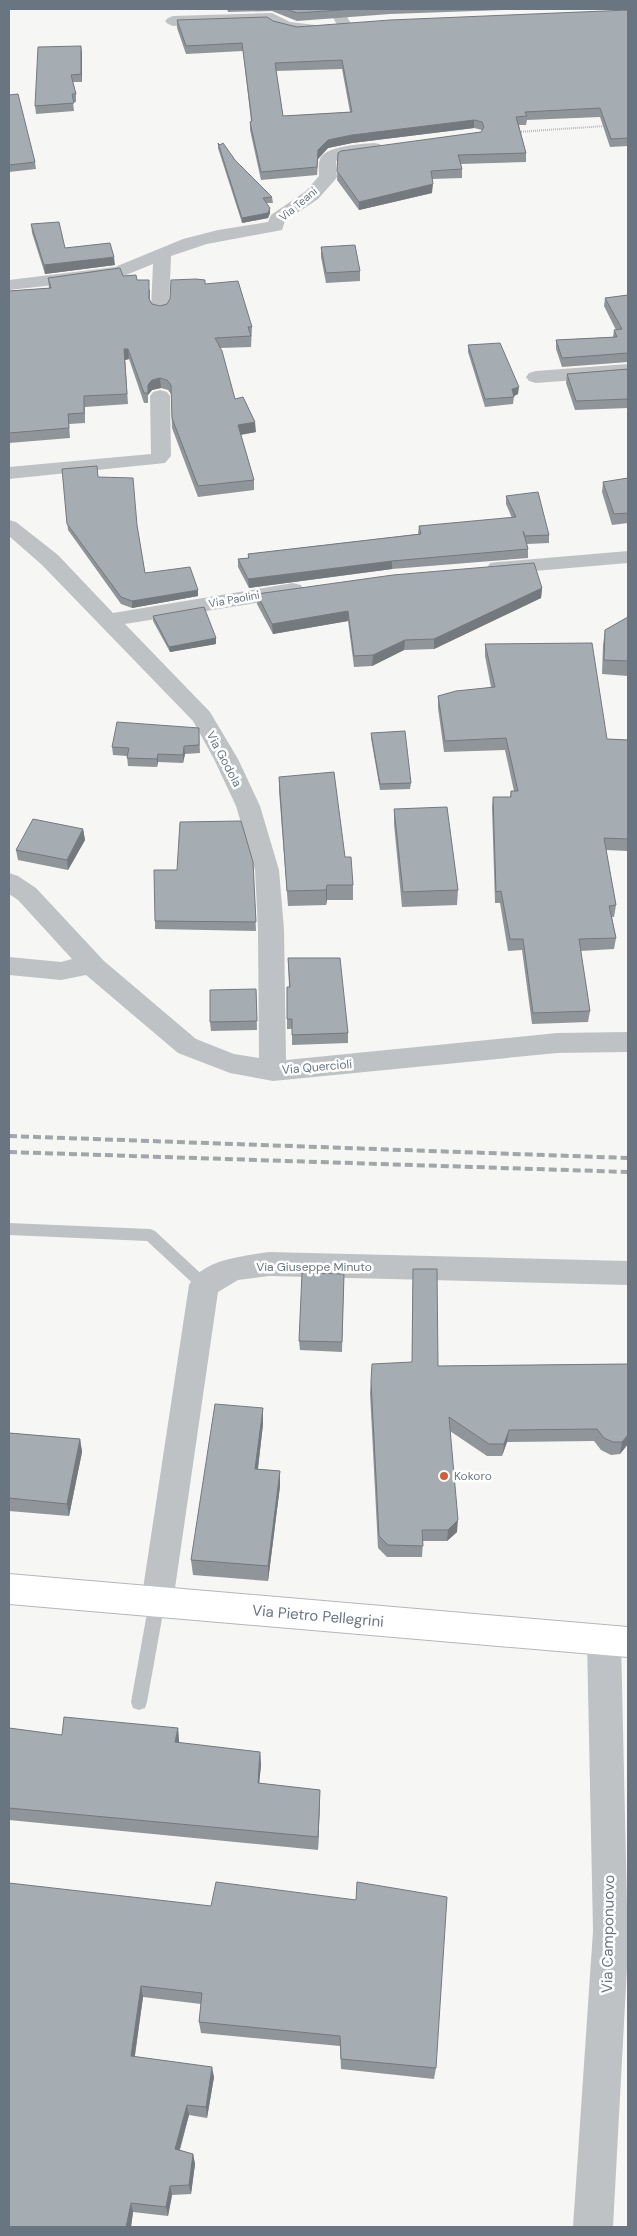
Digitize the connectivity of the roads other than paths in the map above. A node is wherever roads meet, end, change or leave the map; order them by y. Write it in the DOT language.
graph roads {
  1 [pos="335,9"];
  2 [pos="173,21"];
  3 [pos="362,23"];
  4 [pos="344,25"];
  5 [pos="388,146"];
  6 [pos="162,253"];
  7 [pos="9,285"];
  8 [pos="160,308"];
  9 [pos="628,370"];
  10 [pos="536,377"];
  11 [pos="160,396"];
  12 [pos="9,473"];
  13 [pos="9,526"];
  14 [pos="628,557"];
  15 [pos="478,569"];
  16 [pos="317,587"];
  17 [pos="110,620"];
  18 [pos="9,882"];
  19 [pos="9,966"];
  20 [pos="94,967"];
  21 [pos="628,1042"];
  22 [pos="272,1071"];
  23 [pos="9,1229"];
  24 [pos="628,1273"];
  25 [pos="204,1285"];
  26 [pos="9,1588"];
  27 [pos="156,1602"];
  28 [pos="616,1641"];
  29 [pos="139,1702"];
  30 [pos="593,2227"];
  1 -- 4 [label="street"];
  2 -- 4 [label="street"];
  3 -- 4 [label="street"];
  5 -- 6 [label="street, Via Teani"];
  6 -- 7 [label="street"];
  6 -- 8 [label="street"];
  9 -- 10 [label="street"];
  11 -- 12 [label="street"];
  13 -- 17 [label="street, Via Godola"];
  14 -- 15 [label="street"];
  16 -- 17 [label="street, Via Paolini"];
  17 -- 22 [label="street, Via Godola"];
  18 -- 20 [label="street, Via Quercioli"];
  19 -- 20 [label="street"];
  20 -- 22 [label="street, Via Quercioli"];
  21 -- 22 [label="street, Via Quercioli"];
  23 -- 25 [label="lane"];
  24 -- 25 [label="street, Via Giuseppe Minuto"];
  25 -- 27 [label="street"];
  26 -- 27 [label="main road, Via Pietro Pellegrini"];
  27 -- 28 [label="main road, Via Pietro Pellegrini"];
  27 -- 29 [label="lane"];
  28 -- 30 [label="street, Via Camponuovo"];
}
